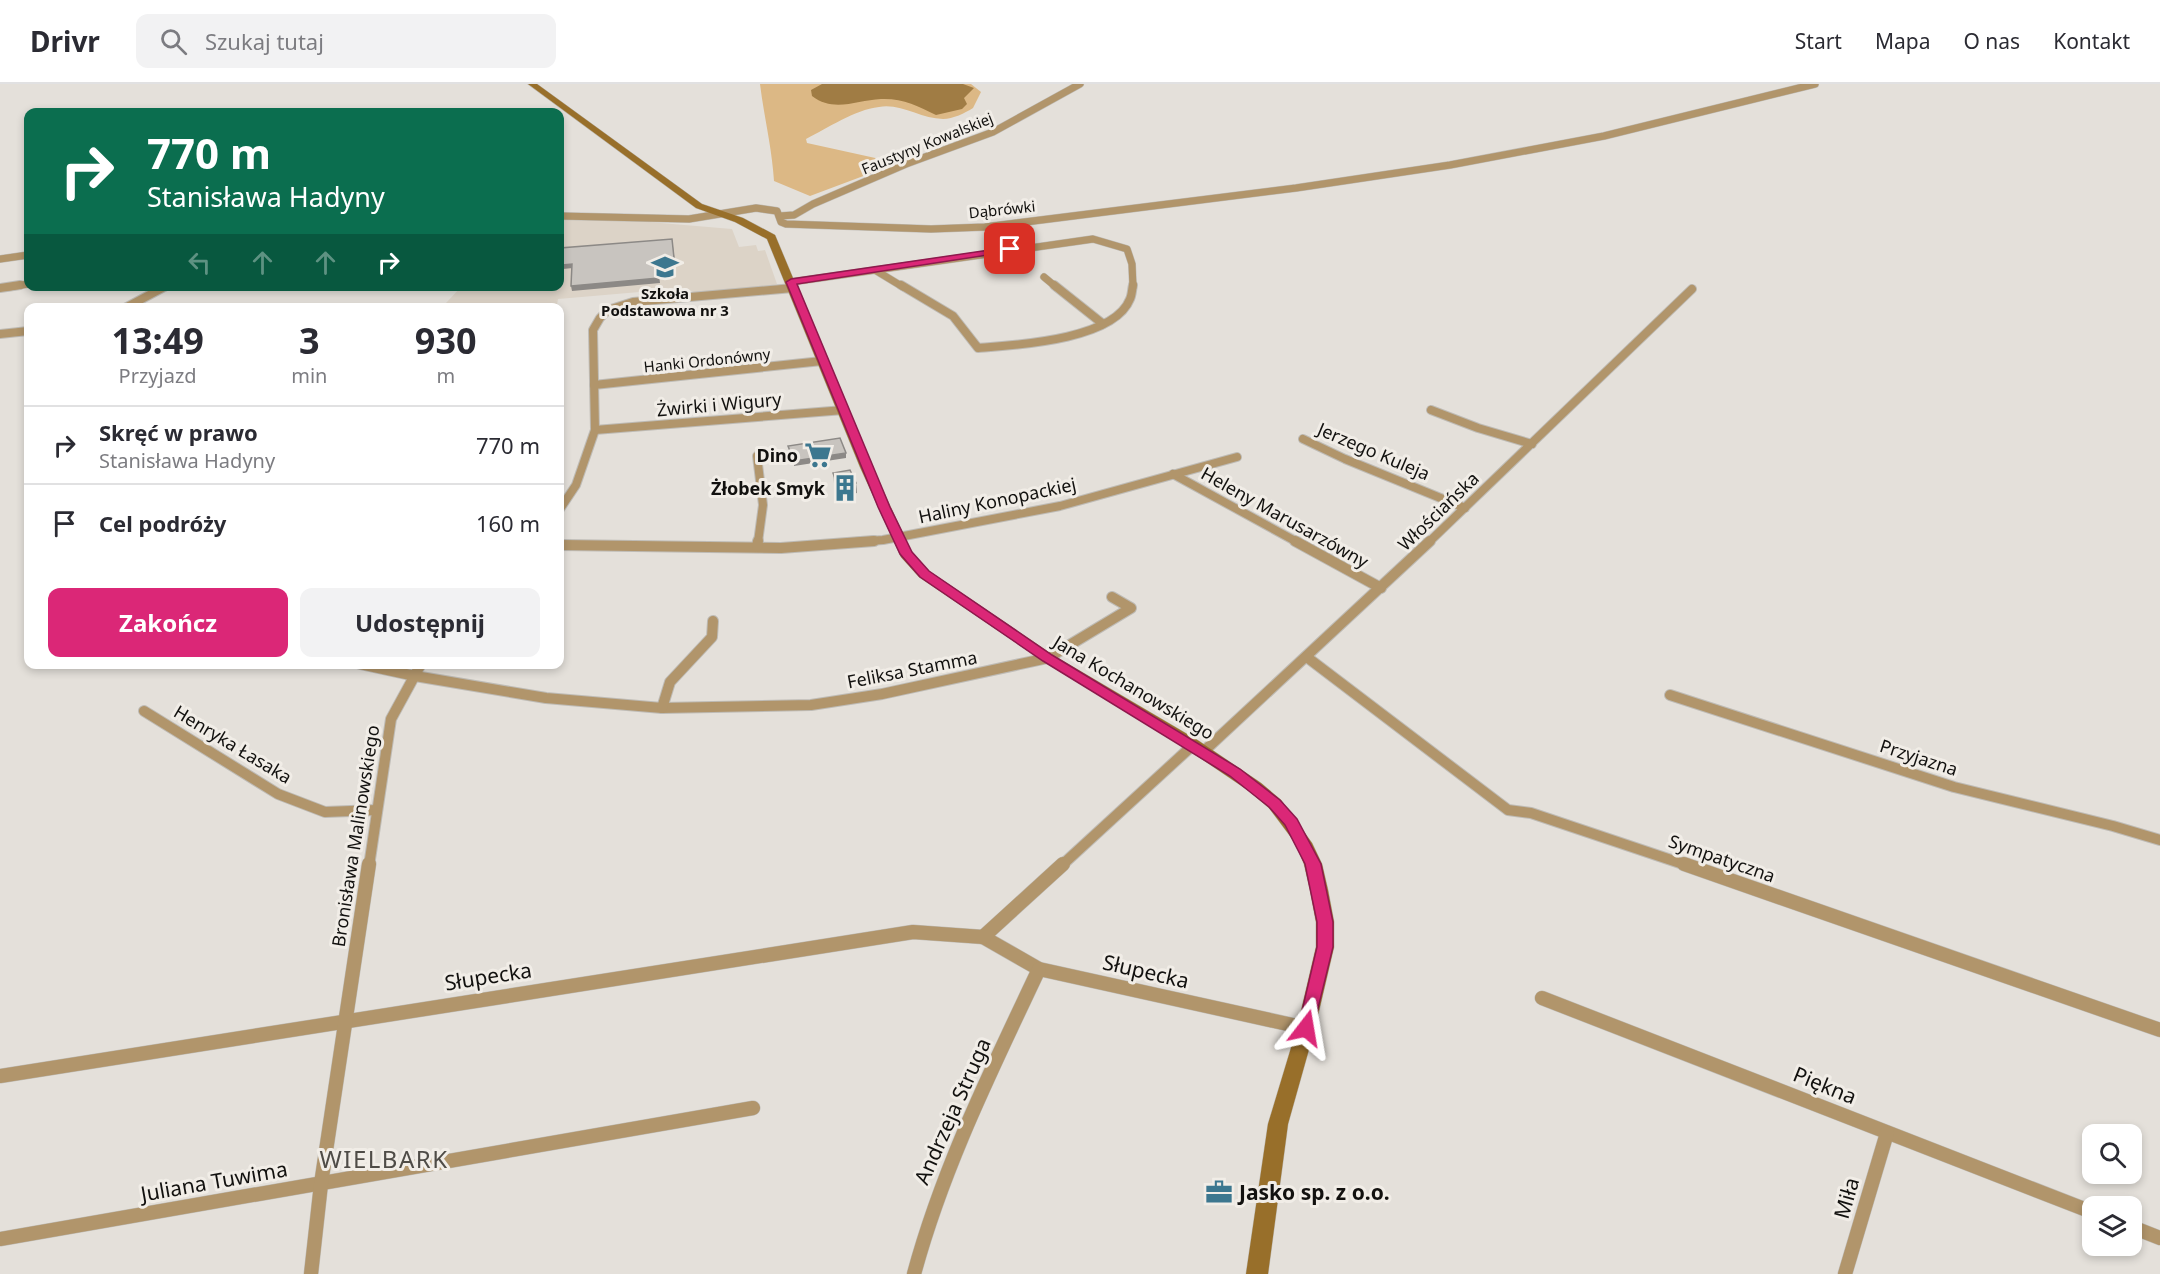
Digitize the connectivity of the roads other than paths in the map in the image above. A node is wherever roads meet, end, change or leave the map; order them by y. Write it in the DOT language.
graph roads {
  1 [pos="532,84"];
  2 [pos="1080,84"];
  3 [pos="1815,84"];
  4 [pos="696,204"];
  5 [pos="750,209"];
  6 [pos="718,214"];
  7 [pos="564,216"];
  8 [pos="780,216"];
  9 [pos="684,219"];
  10 [pos="739,220"];
  11 [pos="24,256"];
  12 [pos="0,259"];
  13 [pos="875,270"];
  14 [pos="1044,277"];
  15 [pos="24,285"];
  16 [pos="792,285"];
  17 [pos="0,288"];
  18 [pos="1692,289"];
  19 [pos="157,291"];
  20 [pos="134,303"];
  21 [pos="1103,324"];
  22 [pos="24,332"];
  23 [pos="0,334"];
  24 [pos="822,361"];
  25 [pos="594,386"];
  26 [pos="844,410"];
  27 [pos="1431,410"];
  28 [pos="595,430"];
  29 [pos="1303,439"];
  30 [pos="1532,444"];
  31 [pos="757,456"];
  32 [pos="1237,457"];
  33 [pos="1173,474"];
  34 [pos="1100,494"];
  35 [pos="564,503"];
  36 [pos="1465,508"];
  37 [pos="898,538"];
  38 [pos="564,545"];
  39 [pos="757,547"];
  40 [pos="1381,588"];
  41 [pos="1112,597"];
  42 [pos="713,621"];
  43 [pos="1048,658"];
  44 [pos="1308,658"];
  45 [pos="383,669"];
  46 [pos="418,669"];
  47 [pos="415,676"];
  48 [pos="1670,695"];
  49 [pos="662,708"];
  50 [pos="144,711"];
  51 [pos="1198,748"];
  52 [pos="377,810"];
  53 [pos="2160,840"];
  54 [pos="983,938"];
  55 [pos="1039,969"];
  56 [pos="1542,998"];
  57 [pos="345,1020"];
  58 [pos="1306,1028"];
  59 [pos="2160,1030"];
  60 [pos="0,1076"];
  61 [pos="753,1108"];
  62 [pos="1887,1133"];
  63 [pos="321,1184"];
  64 [pos="2082,1208"];
  65 [pos="2142,1231"];
  66 [pos="2160,1238"];
  67 [pos="0,1239"];
  68 [pos="311,1274"];
  69 [pos="914,1274"];
  70 [pos="1257,1274"];
  71 [pos="1845,1274"];
  1 -- 4 [label="street"];
  2 -- 8 [label="street, Faustyny Kowalskiej"];
  3 -- 8 [label="street, Dąbrówki"];
  4 -- 6 [label="street"];
  4 -- 9 [label="street"];
  5 -- 6 [label="street"];
  5 -- 8 [label="street"];
  5 -- 10 [label="street"];
  6 -- 9 [label="street"];
  6 -- 10 [label="street"];
  7 -- 9 [label="street"];
  10 -- 16 [label="street, Jana Kochanowskiego"];
  11 -- 12 [label="street"];
  13 -- 16 [label="street"];
  13 -- 21 [label="street"];
  13 -- 21 [label="street"];
  14 -- 21 [label="street"];
  15 -- 17 [label="street"];
  16 -- 24 [label="street, Jana Kochanowskiego"];
  16 -- 25 [label="street"];
  18 -- 30 [label="street, Włościańska"];
  19 -- 20 [label="street"];
  22 -- 23 [label="street"];
  24 -- 25 [label="street, Hanki Ordonówny"];
  24 -- 26 [label="street, Jana Kochanowskiego"];
  25 -- 28 [label="street"];
  26 -- 28 [label="street, Żwirki i Wigury"];
  26 -- 37 [label="street, Jana Kochanowskiego"];
  27 -- 30 [label="street"];
  28 -- 35 [label="street"];
  29 -- 36 [label="street, Jerzego Kuleja"];
  30 -- 36 [label="street, Włościańska"];
  31 -- 39 [label="street"];
  32 -- 33 [label="street, Heleny Marusarzówny"];
  33 -- 34 [label="street, Heleny Marusarzówny"];
  33 -- 40 [label="street, Heleny Marusarzówny"];
  34 -- 37 [label="street, Haliny Konopackiej"];
  36 -- 40 [label="street, Włościańska"];
  37 -- 39 [label="street, Haliny Konopackiej"];
  37 -- 43 [label="street, Jana Kochanowskiego"];
  38 -- 39 [label="street, Haliny Konopackiej"];
  40 -- 44 [label="street, Włościańska"];
  41 -- 43 [label="street, Feliksa Stamma"];
  42 -- 49 [label="street"];
  43 -- 49 [label="street, Feliksa Stamma"];
  43 -- 51 [label="street, Jana Kochanowskiego"];
  44 -- 51 [label="street, Włościańska"];
  44 -- 59 [label="street, Sympatyczna"];
  45 -- 47 [label="street, Feliksa Stamma"];
  46 -- 47 [label="street, Bronisława Malinowskiego"];
  47 -- 49 [label="street, Feliksa Stamma"];
  47 -- 52 [label="street, Bronisława Malinowskiego"];
  48 -- 53 [label="street, Przyjazna"];
  50 -- 52 [label="street, Henryka Łasaka"];
  51 -- 54 [label="street"];
  51 -- 58 [label="street, Jana Kochanowskiego"];
  52 -- 57 [label="street, Bronisława Malinowskiego"];
  54 -- 55 [label="street, Słupecka"];
  54 -- 57 [label="street, Słupecka"];
  55 -- 58 [label="street, Słupecka"];
  55 -- 69 [label="street, Andrzeja Struga"];
  56 -- 62 [label="street, Piękna"];
  57 -- 60 [label="street, Słupecka"];
  57 -- 63 [label="street, Bronisława Malinowskiego"];
  58 -- 70 [label="street, Jana Kochanowskiego"];
  61 -- 63 [label="street, Juliana Tuwima"];
  62 -- 64 [label="street, Piękna"];
  62 -- 71 [label="street, Miła"];
  63 -- 67 [label="street, Juliana Tuwima"];
  63 -- 68 [label="street, Bronisława Malinowskiego"];
  65 -- 66 [label="street"];
}
